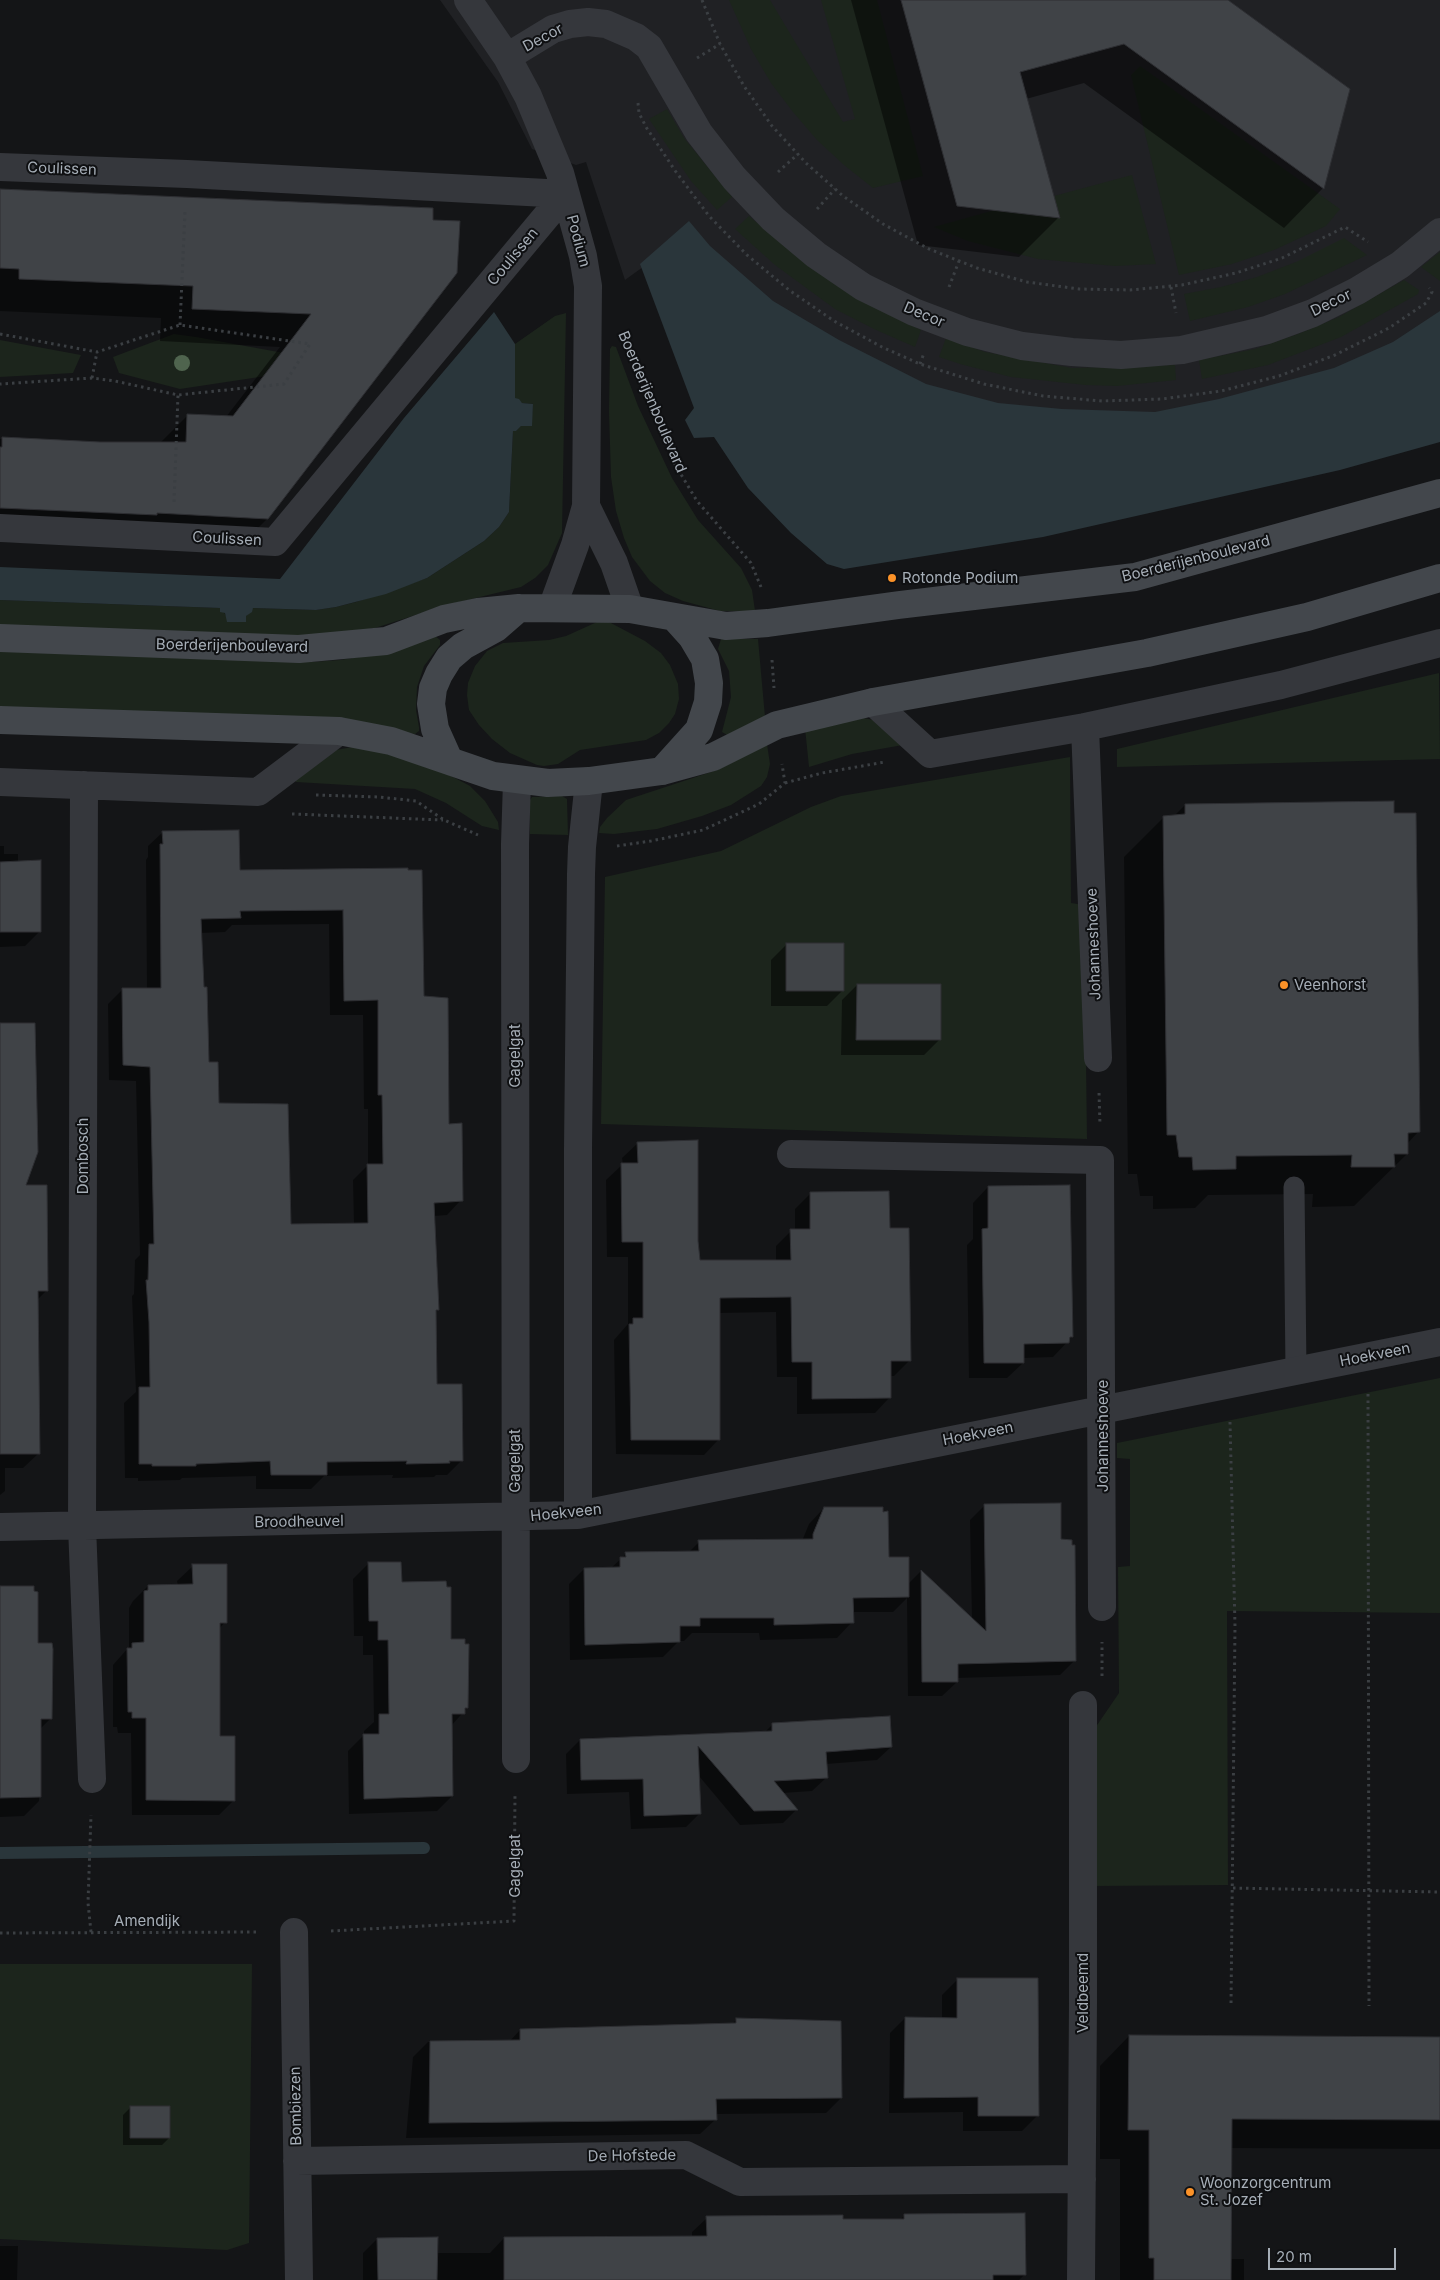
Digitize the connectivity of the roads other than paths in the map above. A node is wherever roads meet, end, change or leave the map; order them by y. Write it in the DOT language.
graph roads {
  1 [pos="468,0"];
  2 [pos="507,57"];
  3 [pos="0,167"];
  4 [pos="565,194"];
  5 [pos="1440,232"];
  6 [pos="1440,493"];
  7 [pos="586,506"];
  8 [pos="0,528"];
  9 [pos="1440,578"];
  10 [pos="519,608"];
  11 [pos="552,608"];
  12 [pos="630,609"];
  13 [pos="674,617"];
  14 [pos="0,638"];
  15 [pos="1440,643"];
  16 [pos="873,702"];
  17 [pos="0,720"];
  18 [pos="1085,727"];
  19 [pos="339,731"];
  20 [pos="448,758"];
  21 [pos="662,771"];
  22 [pos="518,780"];
  23 [pos="589,781"];
  24 [pos="0,782"];
  25 [pos="84,786"];
  26 [pos="1098,1058"];
  27 [pos="791,1154"];
  28 [pos="1294,1187"];
  29 [pos="1440,1342"];
  30 [pos="1296,1371"];
  31 [pos="1103,1409"];
  32 [pos="578,1515"];
  33 [pos="515,1518"];
  34 [pos="82,1526"];
  35 [pos="0,1527"];
  36 [pos="1102,1606"];
  37 [pos="1083,1705"];
  38 [pos="516,1759"];
  39 [pos="92,1779"];
  40 [pos="294,1932"];
  41 [pos="297,2161"];
  42 [pos="1082,2179"];
  43 [pos="299,2280"];
  44 [pos="1081,2280"];
  1 -- 2 [label="street, Podium"];
  2 -- 4 [label="street, Podium"];
  2 -- 5 [label="street, Decor"];
  3 -- 4 [label="street, Coulissen"];
  4 -- 7 [label="street, Podium"];
  4 -- 8 [label="street, Coulissen"];
  6 -- 13 [label="main road, Boerderijenboulevard"];
  7 -- 11 [label="street, Podium"];
  7 -- 12 [label="street, Podium"];
  9 -- 16 [label="main road"];
  10 -- 11 [label="main road, Boerderijenboulevard"];
  10 -- 14 [label="main road, Boerderijenboulevard"];
  10 -- 20 [label="main road"];
  11 -- 12 [label="main road, Boerderijenboulevard"];
  12 -- 13 [label="main road, Boerderijenboulevard"];
  13 -- 21 [label="main road"];
  15 -- 18 [label="street"];
  16 -- 18 [label="street"];
  16 -- 21 [label="main road"];
  17 -- 19 [label="main road"];
  18 -- 26 [label="street, Johanneshoeve"];
  19 -- 20 [label="main road"];
  19 -- 25 [label="street"];
  20 -- 22 [label="main road"];
  21 -- 23 [label="main road"];
  22 -- 23 [label="main road"];
  22 -- 33 [label="street, Gagelgat"];
  23 -- 32 [label="street"];
  24 -- 25 [label="street"];
  25 -- 34 [label="street, Dombosch"];
  27 -- 31 [label="street, Johanneshoeve"];
  28 -- 30 [label="lane"];
  29 -- 30 [label="street, Hoekveen"];
  30 -- 31 [label="street, Hoekveen"];
  31 -- 32 [label="street, Hoekveen"];
  31 -- 36 [label="street, Johanneshoeve"];
  32 -- 33 [label="street, Hoekveen"];
  33 -- 34 [label="street, Broodheuvel"];
  33 -- 38 [label="street, Gagelgat"];
  34 -- 35 [label="street, Broodheuvel"];
  34 -- 39 [label="street"];
  37 -- 42 [label="street, Veldbeemd"];
  40 -- 41 [label="street, Bombiezen"];
  41 -- 42 [label="street, De Hofstede"];
  41 -- 43 [label="street, Bombiezen"];
  42 -- 44 [label="street, Veldbeemd"];
}
